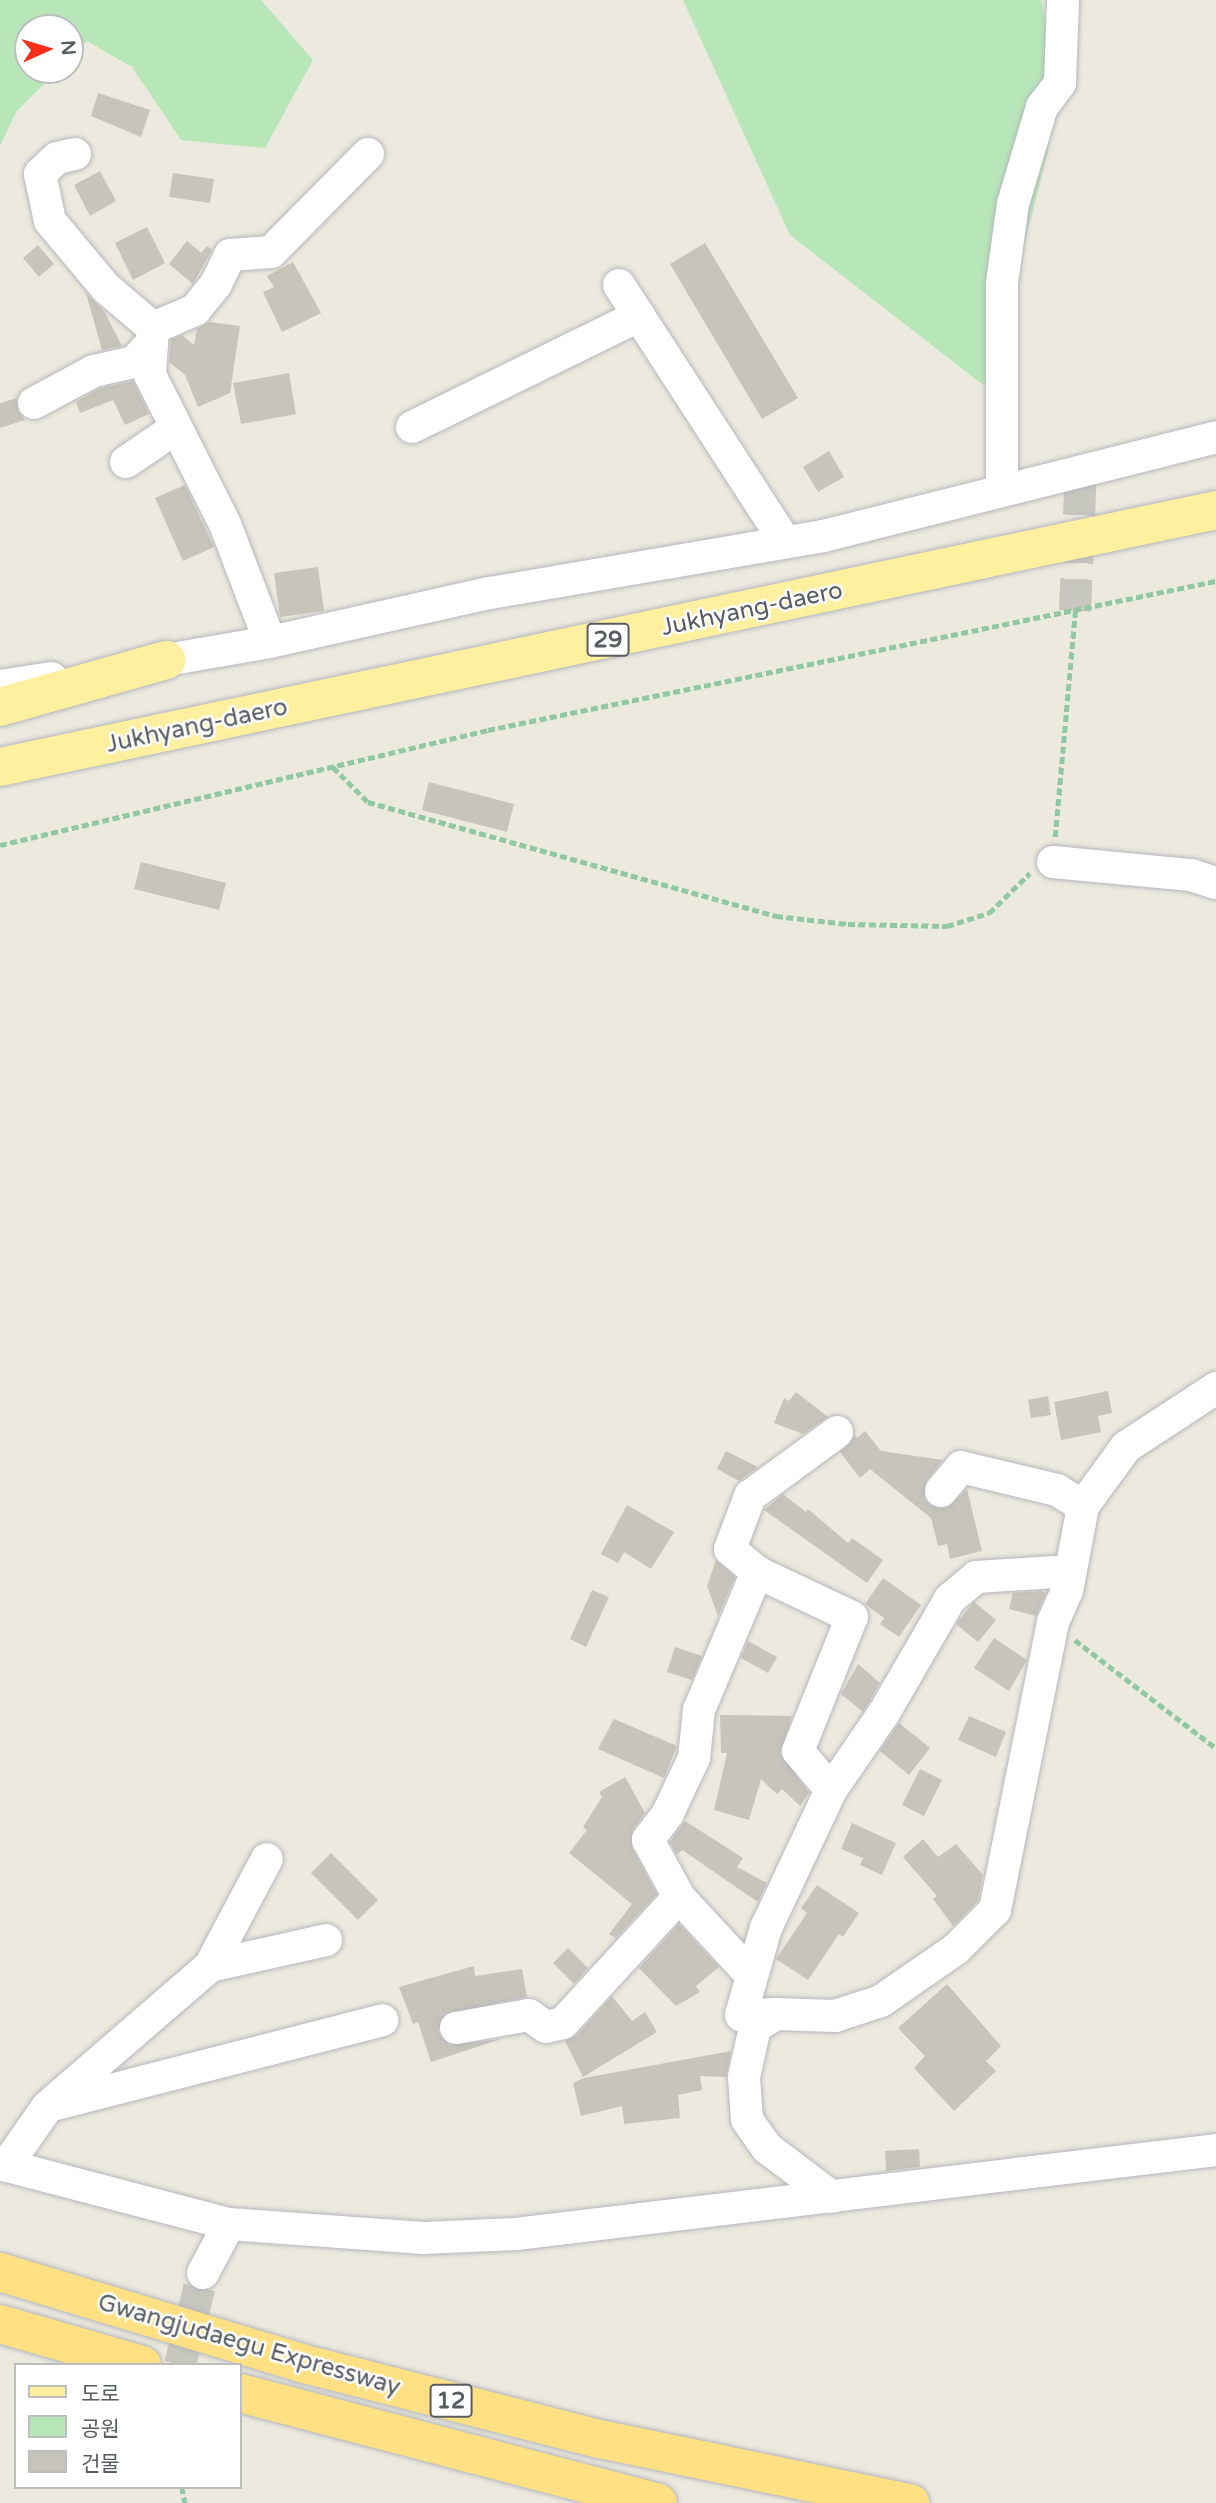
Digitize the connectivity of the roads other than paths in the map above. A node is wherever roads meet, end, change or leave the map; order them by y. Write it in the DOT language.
graph roads {
  1 [pos="1063,0"];
  2 [pos="75,153"];
  3 [pos="369,154"];
  4 [pos="619,285"];
  5 [pos="639,316"];
  6 [pos="152,336"];
  7 [pos="34,403"];
  8 [pos="412,427"];
  9 [pos="176,428"];
  10 [pos="1216,436"];
  11 [pos="126,462"];
  12 [pos="1002,490"];
  13 [pos="1216,510"];
  14 [pos="785,542"];
  15 [pos="270,642"];
  16 [pos="166,660"];
  17 [pos="0,686"];
  18 [pos="0,707"];
  19 [pos="0,767"];
  20 [pos="1053,862"];
  21 [pos="1216,883"];
  22 [pos="1216,1388"];
  23 [pos="837,1432"];
  24 [pos="941,1491"];
  25 [pos="1083,1506"];
  26 [pos="1070,1572"];
  27 [pos="757,1573"];
  28 [pos="831,1790"];
  29 [pos="267,1859"];
  30 [pos="679,1898"];
  31 [pos="326,1940"];
  32 [pos="210,1966"];
  33 [pos="751,1975"];
  34 [pos="776,2014"];
  35 [pos="382,2020"];
  36 [pos="456,2028"];
  37 [pos="48,2106"];
  38 [pos="1216,2151"];
  39 [pos="3,2165"];
  40 [pos="832,2197"];
  41 [pos="229,2224"];
  42 [pos="0,2272"];
  43 [pos="204,2273"];
  44 [pos="0,2323"];
  45 [pos="135,2363"];
  46 [pos="242,2394"];
  47 [pos="658,2503"];
  48 [pos="910,2503"];
  1 -- 12 [label="street"];
  2 -- 6 [label="street"];
  3 -- 6 [label="street"];
  4 -- 5 [label="street"];
  5 -- 8 [label="street"];
  5 -- 14 [label="street"];
  6 -- 7 [label="street"];
  6 -- 9 [label="street"];
  9 -- 11 [label="street"];
  9 -- 15 [label="street"];
  10 -- 12 [label="street"];
  12 -- 14 [label="street"];
  13 -- 19 [label="main road, Jukhyang-daero / 29"];
  14 -- 15 [label="street"];
  15 -- 16 [label="street"];
  16 -- 17 [label="street"];
  16 -- 18 [label="main road"];
  20 -- 21 [label="street"];
  22 -- 25 [label="street"];
  23 -- 27 [label="street"];
  24 -- 25 [label="street"];
  25 -- 26 [label="street"];
  26 -- 28 [label="street"];
  26 -- 34 [label="street"];
  27 -- 28 [label="street"];
  27 -- 30 [label="street"];
  28 -- 33 [label="street"];
  29 -- 32 [label="street"];
  30 -- 33 [label="street"];
  30 -- 36 [label="street"];
  31 -- 32 [label="street"];
  32 -- 37 [label="street"];
  33 -- 34 [label="street"];
  34 -- 40 [label="street"];
  35 -- 37 [label="street"];
  37 -- 39 [label="street"];
  38 -- 40 [label="street"];
  39 -- 41 [label="street"];
  40 -- 41 [label="street"];
  41 -- 43 [label="street"];
  42 -- 48 [label="highway, Gwangjudaegu Expressway / 12"];
  44 -- 45 [label="highway, Gwangjudaegu Expressway"];
  46 -- 47 [label="highway, Gwangjudaegu Expressway / 12"];
}
